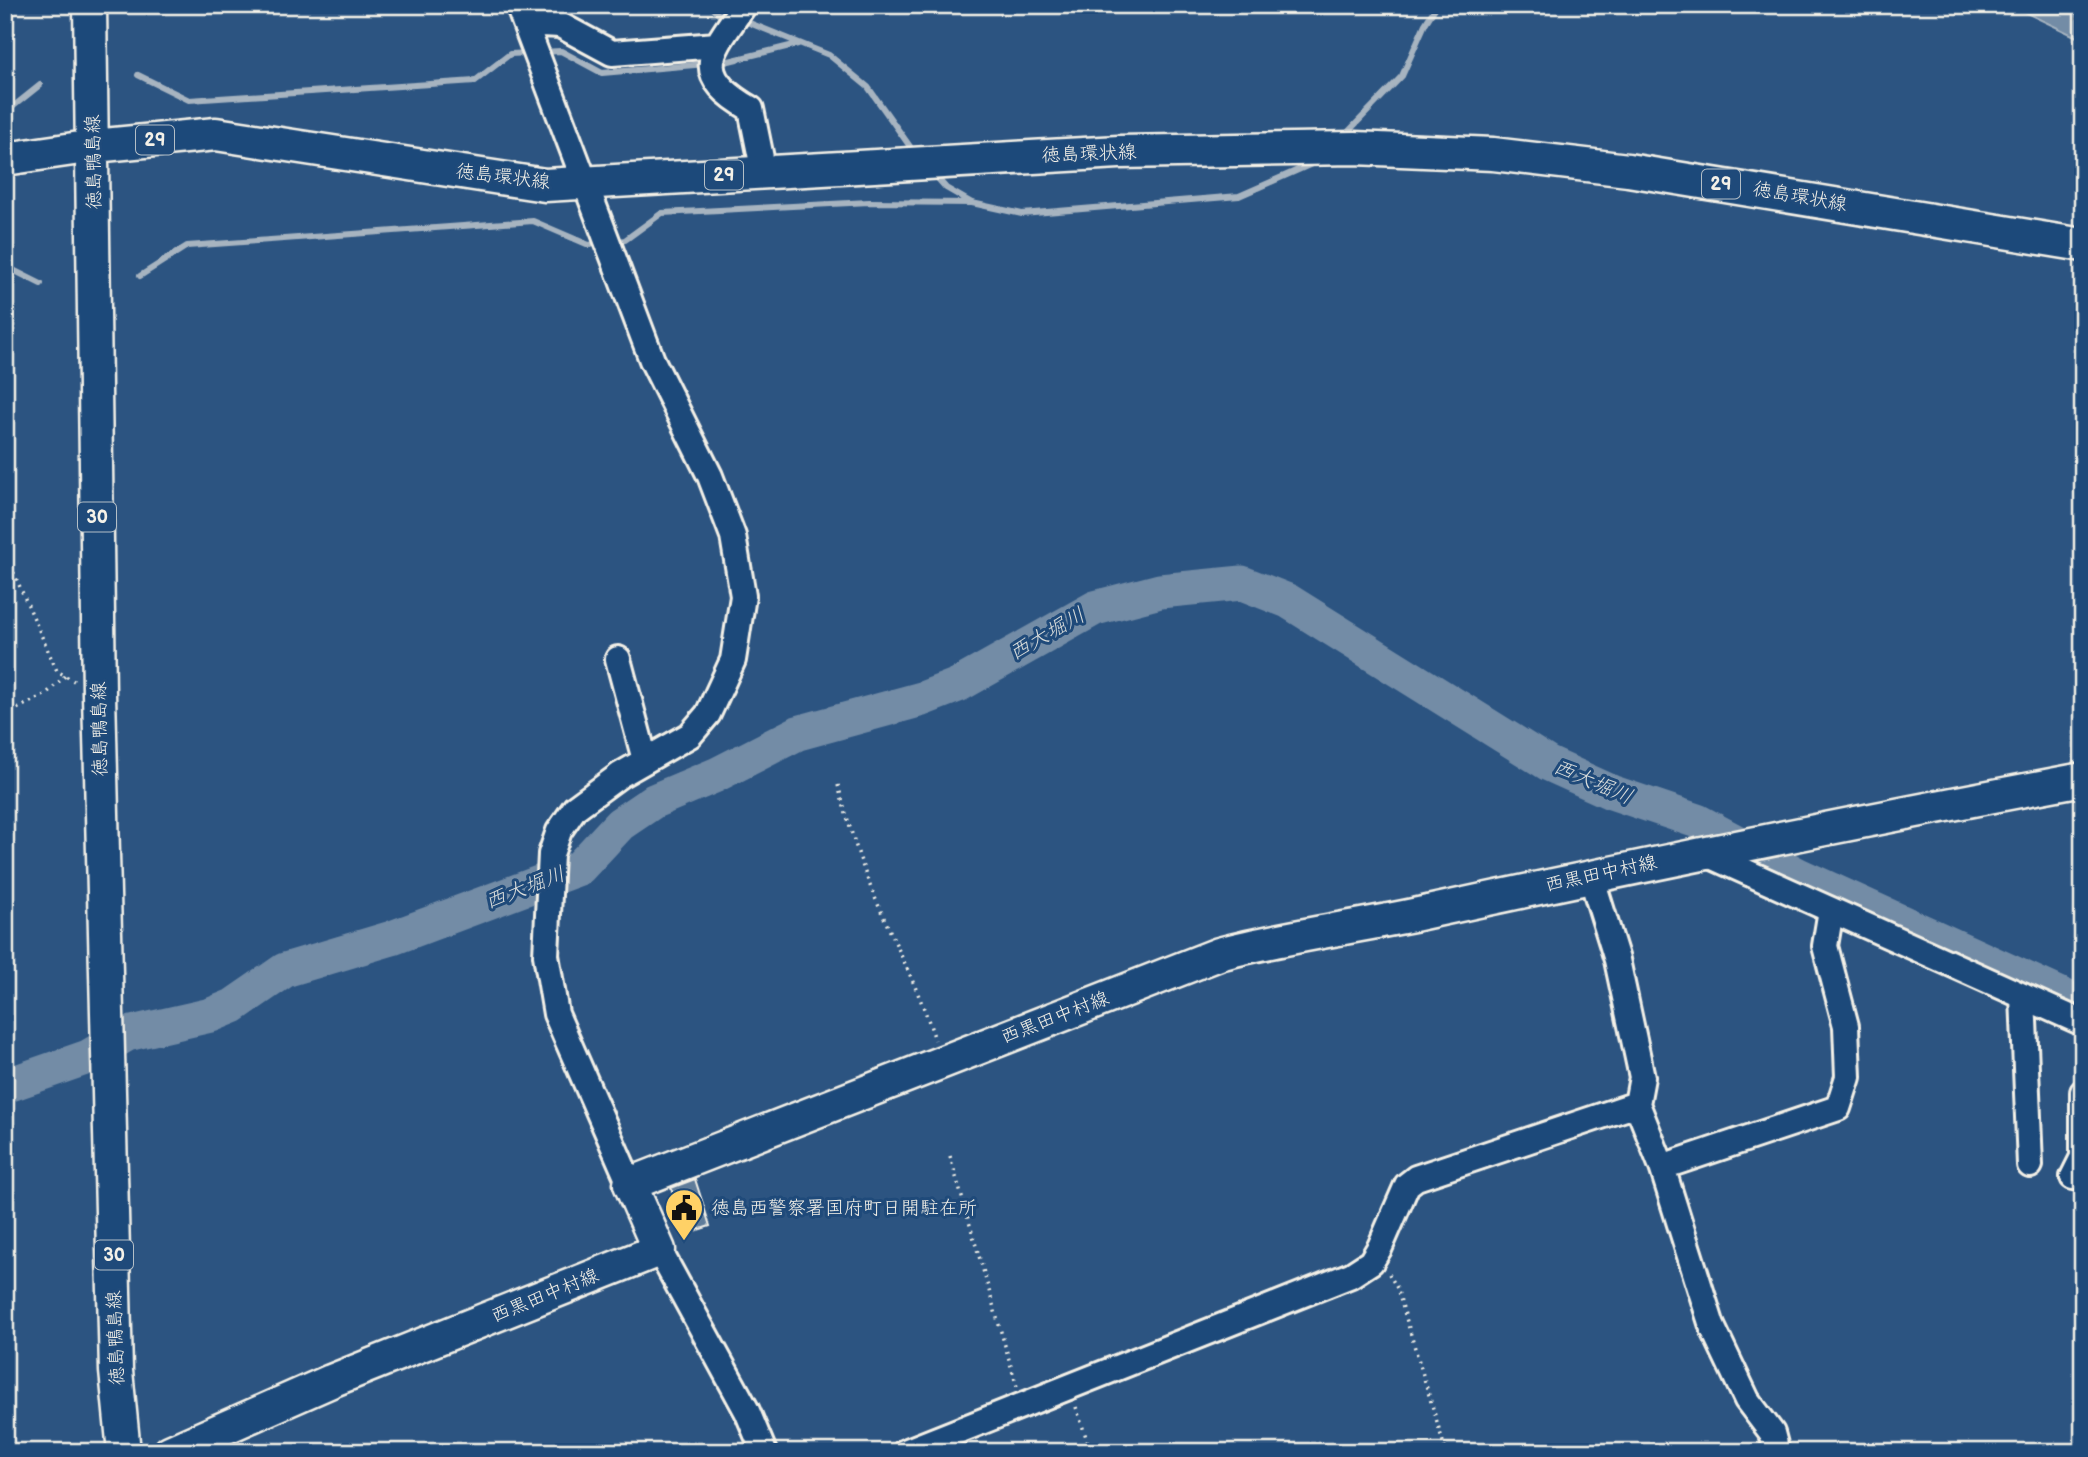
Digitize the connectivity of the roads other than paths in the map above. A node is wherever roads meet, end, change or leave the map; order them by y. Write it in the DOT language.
graph roads {
  1 [pos="90,5"];
  2 [pos="743,6"];
  3 [pos="521,14"];
  4 [pos="715,53"];
  5 [pos="94,146"];
  6 [pos="5,150"];
  7 [pos="5,159"];
  8 [pos="764,173"];
  9 [pos="585,183"];
  10 [pos="2083,245"];
  11 [pos="618,659"];
  12 [pos="645,760"];
  13 [pos="2083,779"];
  14 [pos="1726,847"];
  15 [pos="1591,876"];
  16 [pos="1831,910"];
  17 [pos="2023,996"];
  18 [pos="2083,1023"];
  19 [pos="2083,1092"];
  20 [pos="1637,1104"];
  21 [pos="2079,1163"];
  22 [pos="2030,1165"];
  23 [pos="1662,1167"];
  24 [pos="630,1184"];
  25 [pos="659,1250"];
  26 [pos="124,1452"];
  27 [pos="170,1452"];
  28 [pos="764,1452"];
  29 [pos="905,1452"];
  30 [pos="1777,1452"];
  1 -- 5 [label="main road, 徳島鴨島線 / 30"];
  2 -- 4 [label="street"];
  3 -- 4 [label="street"];
  3 -- 9 [label="street"];
  4 -- 8 [label="street"];
  5 -- 6 [label="main road, 徳島環状線 / 29"];
  5 -- 7 [label="main road, 徳島環状線 / 29"];
  5 -- 9 [label="main road, 徳島環状線 / 29"];
  5 -- 26 [label="main road, 徳島鴨島線 / 30"];
  8 -- 9 [label="main road, 徳島環状線 / 29"];
  8 -- 10 [label="main road, 徳島環状線 / 29"];
  9 -- 12 [label="street"];
  11 -- 12 [label="street"];
  12 -- 24 [label="street"];
  13 -- 14 [label="main road, 西黒田中村線"];
  14 -- 15 [label="main road, 西黒田中村線"];
  14 -- 16 [label="street"];
  15 -- 20 [label="street"];
  15 -- 24 [label="main road, 西黒田中村線"];
  16 -- 17 [label="street"];
  16 -- 23 [label="street"];
  17 -- 18 [label="street"];
  17 -- 22 [label="street"];
  19 -- 21 [label="street"];
  20 -- 23 [label="street"];
  20 -- 29 [label="street"];
  23 -- 30 [label="street"];
  24 -- 25 [label="main road"];
  25 -- 27 [label="main road, 西黒田中村線"];
  25 -- 28 [label="street"];
}
